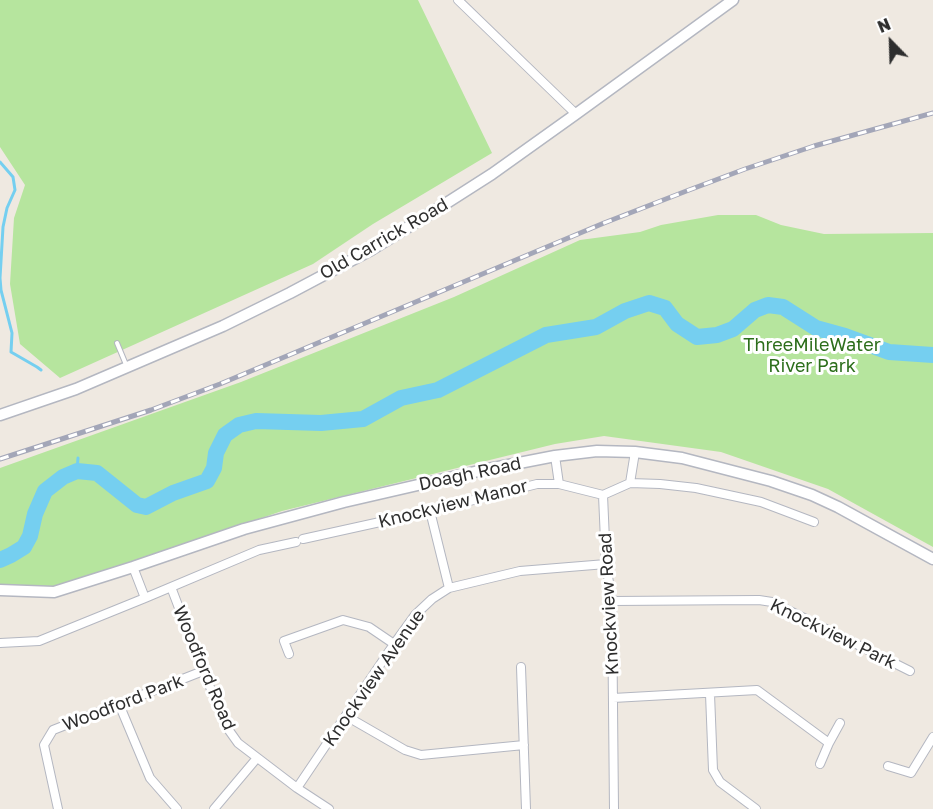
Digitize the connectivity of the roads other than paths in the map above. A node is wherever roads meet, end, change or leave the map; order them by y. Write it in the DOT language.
graph roads {
  1 [pos="458,0"];
  2 [pos="733,0"];
  3 [pos="576,114"];
  4 [pos="117,343"];
  5 [pos="127,368"];
  6 [pos="0,415"];
  7 [pos="635,452"];
  8 [pos="555,456"];
  9 [pos="630,483"];
  10 [pos="559,484"];
  11 [pos="603,495"];
  12 [pos="430,511"];
  13 [pos="814,522"];
  14 [pos="933,559"];
  15 [pos="606,564"];
  16 [pos="133,567"];
  17 [pos="171,587"];
  18 [pos="449,588"];
  19 [pos="0,590"];
  20 [pos="145,598"];
  21 [pos="612,601"];
  22 [pos="0,644"];
  23 [pos="394,645"];
  24 [pos="289,654"];
  25 [pos="521,667"];
  26 [pos="203,671"];
  27 [pos="910,671"];
  28 [pos="710,693"];
  29 [pos="613,698"];
  30 [pos="119,704"];
  31 [pos="346,716"];
  32 [pos="840,723"];
  33 [pos="933,738"];
  34 [pos="829,743"];
  35 [pos="524,746"];
  36 [pos="257,758"];
  37 [pos="820,764"];
  38 [pos="888,766"];
  39 [pos="297,788"];
  40 [pos="58,809"];
  41 [pos="177,809"];
  42 [pos="214,809"];
  43 [pos="329,809"];
  44 [pos="526,809"];
  45 [pos="614,809"];
  46 [pos="756,809"];
  1 -- 3 [label="street"];
  2 -- 3 [label="main road, Old Carrick Road"];
  3 -- 5 [label="main road, Old Carrick Road"];
  4 -- 5 [label="lane"];
  5 -- 6 [label="main road, Old Carrick Road"];
  7 -- 8 [label="main road, Doagh Road"];
  7 -- 9 [label="street"];
  7 -- 14 [label="main road, Doagh Road"];
  8 -- 10 [label="street"];
  8 -- 16 [label="main road, Doagh Road"];
  9 -- 11 [label="street"];
  9 -- 13 [label="street"];
  10 -- 11 [label="street, Knockview Manor"];
  10 -- 12 [label="street, Knockview Manor"];
  11 -- 15 [label="street, Knockview Road"];
  12 -- 17 [label="street, Knockview Manor"];
  12 -- 18 [label="street"];
  15 -- 18 [label="street, Knockview Avenue"];
  15 -- 21 [label="street, Knockview Road"];
  16 -- 19 [label="main road, Doagh Road"];
  16 -- 20 [label="street"];
  17 -- 20 [label="street, Knockview Manor"];
  17 -- 26 [label="street, Woodford Road"];
  18 -- 23 [label="street, Knockview Avenue"];
  20 -- 22 [label="street, Knockview Manor"];
  21 -- 27 [label="street, Knockview Park"];
  21 -- 29 [label="street, Knockview Road"];
  23 -- 24 [label="street"];
  23 -- 31 [label="street, Knockview Avenue"];
  25 -- 35 [label="street"];
  26 -- 30 [label="street, Woodford Park"];
  26 -- 36 [label="street, Woodford Road"];
  28 -- 29 [label="street"];
  28 -- 34 [label="street"];
  28 -- 46 [label="street"];
  29 -- 45 [label="street, Knockview Road"];
  30 -- 40 [label="street, Woodford Park"];
  30 -- 41 [label="street"];
  31 -- 35 [label="street"];
  31 -- 39 [label="street, Knockview Avenue"];
  32 -- 34 [label="street"];
  33 -- 38 [label="street"];
  34 -- 37 [label="street"];
  35 -- 44 [label="street"];
  36 -- 39 [label="street, Woodford Road"];
  36 -- 42 [label="street"];
  39 -- 43 [label="street, Woodford Road"];
}
